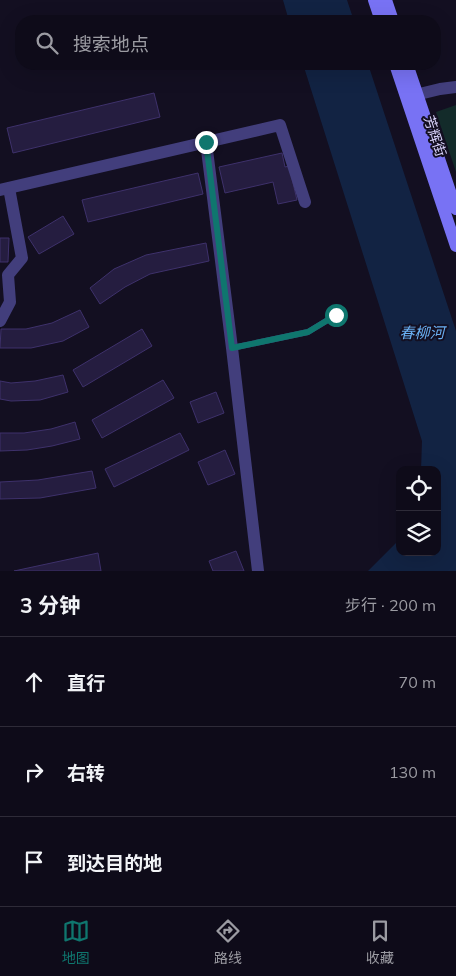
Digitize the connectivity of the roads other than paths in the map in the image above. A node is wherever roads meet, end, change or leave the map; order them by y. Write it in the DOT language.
graph roads {
  1 [pos="374,0"];
  2 [pos="386,0"];
  3 [pos="379,15"];
  4 [pos="391,15"];
  5 [pos="398,70"];
  6 [pos="408,70"];
  7 [pos="456,87"];
  8 [pos="412,96"];
  9 [pos="206,142"];
  10 [pos="5,189"];
  11 [pos="305,202"];
  12 [pos="456,209"];
  13 [pos="456,246"];
  14 [pos="336,315"];
  15 [pos="0,321"];
  16 [pos="232,348"];
  17 [pos="258,571"];
  1 -- 3 [label="street"];
  2 -- 4 [label="street"];
  5 -- 8 [label="street, 芳辉街"];
  6 -- 8 [label="street, 芳辉街"];
  7 -- 8 [label="street"];
  8 -- 12 [label="street, 芳辉街"];
  8 -- 13 [label="street, 芳辉街"];
  9 -- 10 [label="street"];
  9 -- 11 [label="street"];
  9 -- 16 [label="street"];
  10 -- 15 [label="street"];
  14 -- 16 [label="lane"];
  16 -- 17 [label="street"];
}
